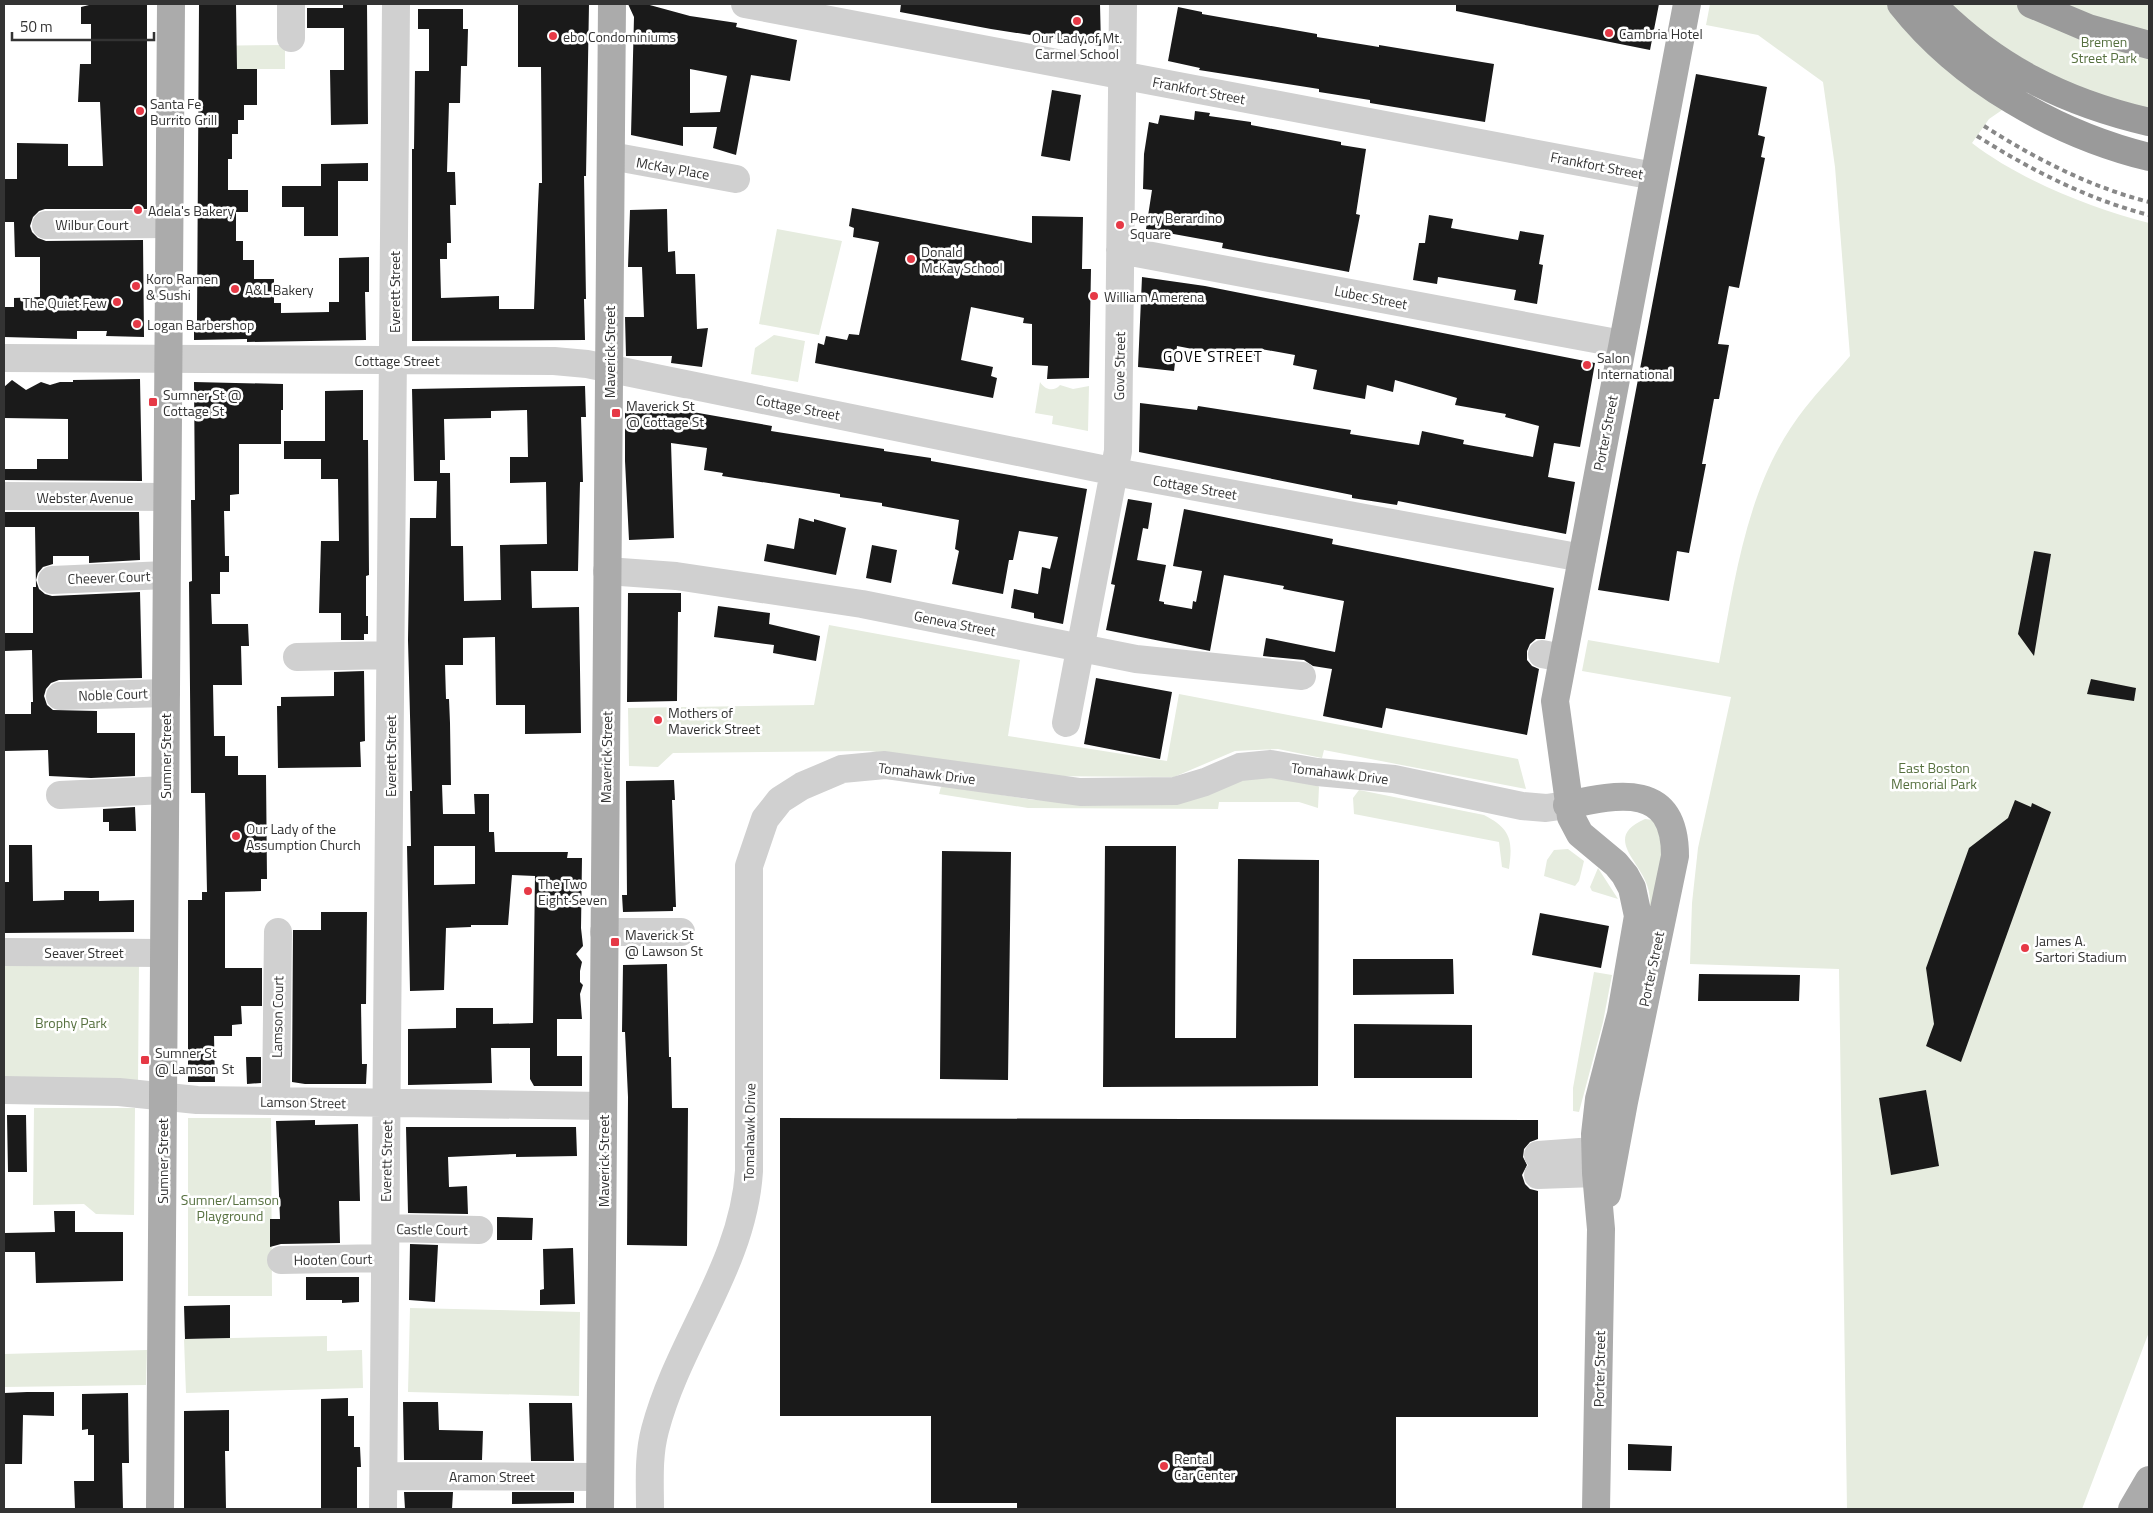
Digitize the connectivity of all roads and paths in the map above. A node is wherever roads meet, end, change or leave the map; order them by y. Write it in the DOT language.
graph roads {
  1 [pos="171,4"];
  2 [pos="291,4"];
  3 [pos="396,4"];
  4 [pos="612,4"];
  5 [pos="745,4"];
  6 [pos="1123,4"];
  7 [pos="1688,4"];
  8 [pos="1901,4"];
  9 [pos="1932,4"];
  10 [pos="2031,4"];
  11 [pos="291,38"];
  12 [pos="2149,45"];
  13 [pos="1122,76"];
  14 [pos="2019,89"];
  15 [pos="2149,122"];
  16 [pos="611,156"];
  17 [pos="2149,157"];
  18 [pos="1654,176"];
  19 [pos="736,179"];
  20 [pos="169,224"];
  21 [pos="46,225"];
  22 [pos="1120,250"];
  23 [pos="1622,344"];
  24 [pos="4,358"];
  25 [pos="168,359"];
  26 [pos="393,360"];
  27 [pos="609,369"];
  28 [pos="1115,471"];
  29 [pos="4,496"];
  30 [pos="167,497"];
  31 [pos="1582,558"];
  32 [pos="607,571"];
  33 [pos="166,575"];
  34 [pos="52,580"];
  35 [pos="1082,649"];
  36 [pos="390,655"];
  37 [pos="297,657"];
  38 [pos="1302,676"];
  39 [pos="166,693"];
  40 [pos="60,696"];
  41 [pos="1066,723"];
  42 [pos="165,790"];
  43 [pos="60,795"];
  44 [pos="1624,796"];
  45 [pos="1567,805"];
  46 [pos="1605,853"];
  47 [pos="278,932"];
  48 [pos="604,932"];
  49 [pos="681,932"];
  50 [pos="4,952"];
  51 [pos="164,953"];
  52 [pos="4,1090"];
  53 [pos="163,1096"];
  54 [pos="276,1102"];
  55 [pos="387,1103"];
  56 [pos="603,1106"];
  57 [pos="1595,1162"];
  58 [pos="1538,1165"];
  59 [pos="386,1228"];
  60 [pos="1601,1229"];
  61 [pos="479,1230"];
  62 [pos="385,1258"];
  63 [pos="280,1260"];
  64 [pos="384,1476"];
  65 [pos="600,1477"];
  66 [pos="2149,1480"];
  67 [pos="160,1509"];
  68 [pos="383,1509"];
  69 [pos="600,1509"];
  70 [pos="650,1509"];
  71 [pos="1596,1509"];
  72 [pos="2132,1509"];
  1 -- 20 [label="main road, Sumner Street"];
  2 -- 11 [label="street"];
  3 -- 26 [label="street, Everett Street"];
  4 -- 16 [label="main road, Maverick Street"];
  5 -- 13 [label="street, Frankfort Street"];
  6 -- 13 [label="street, Gove Street"];
  7 -- 18 [label="main road, Porter Street"];
  8 -- 14 [label="highway"];
  9 -- 14 [label="highway"];
  10 -- 12 [label="highway"];
  13 -- 18 [label="street, Frankfort Street"];
  13 -- 22 [label="street, Gove Street"];
  14 -- 15 [label="highway"];
  14 -- 17 [label="highway"];
  16 -- 19 [label="street, McKay Place"];
  16 -- 27 [label="main road, Maverick Street"];
  18 -- 23 [label="main road, Porter Street"];
  20 -- 21 [label="street, Wilbur Court"];
  20 -- 25 [label="main road, Sumner Street"];
  22 -- 23 [label="street, Lubec Street"];
  22 -- 28 [label="street, Gove Street"];
  23 -- 31 [label="main road, Porter Street"];
  24 -- 25 [label="street, Cottage Street"];
  25 -- 26 [label="street, Cottage Street"];
  25 -- 30 [label="main road, Sumner Street"];
  26 -- 27 [label="street, Cottage Street"];
  26 -- 36 [label="street, Everett Street"];
  27 -- 28 [label="street, Cottage Street"];
  27 -- 32 [label="main road, Maverick Street"];
  28 -- 31 [label="street, Cottage Street"];
  28 -- 35 [label="street, Gove Street"];
  29 -- 30 [label="street, Webster Avenue"];
  30 -- 33 [label="main road, Sumner Street"];
  31 -- 45 [label="main road, Porter Street"];
  32 -- 35 [label="street, Geneva Street"];
  32 -- 48 [label="main road, Maverick Street"];
  33 -- 34 [label="street, Cheever Court"];
  33 -- 39 [label="main road, Sumner Street"];
  35 -- 38 [label="street, Geneva Street"];
  35 -- 41 [label="street, Gove Street"];
  36 -- 37 [label="street"];
  36 -- 55 [label="street, Everett Street"];
  39 -- 40 [label="street, Noble Court"];
  39 -- 42 [label="main road, Sumner Street"];
  42 -- 43 [label="street"];
  42 -- 51 [label="main road, Sumner Street"];
  44 -- 45 [label="main road, Porter Street"];
  44 -- 46 [label="main road"];
  44 -- 60 [label="main road, Porter Street"];
  45 -- 46 [label="main road, Porter Street"];
  45 -- 70 [label="street, Tomahawk Drive"];
  46 -- 57 [label="main road, Porter Street"];
  47 -- 54 [label="street, Lamson Court"];
  48 -- 49 [label="street"];
  48 -- 56 [label="main road, Maverick Street"];
  50 -- 51 [label="street, Seaver Street"];
  51 -- 53 [label="main road, Sumner Street"];
  52 -- 53 [label="street, Lamson Street"];
  53 -- 54 [label="street, Lamson Street"];
  53 -- 67 [label="main road, Sumner Street"];
  54 -- 55 [label="street, Lamson Street"];
  55 -- 56 [label="street, Lamson Street"];
  55 -- 59 [label="street, Everett Street"];
  56 -- 65 [label="main road, Maverick Street"];
  57 -- 58 [label="street"];
  57 -- 60 [label="main road, Porter Street"];
  59 -- 61 [label="street, Castle Court"];
  59 -- 62 [label="street, Everett Street"];
  60 -- 71 [label="main road, Porter Street"];
  62 -- 63 [label="street, Hooten Court"];
  62 -- 64 [label="street, Everett Street"];
  64 -- 65 [label="street, Aramon Street"];
  64 -- 68 [label="street, Everett Street"];
  65 -- 69 [label="main road, Maverick Street"];
  66 -- 72 [label="main road"];
}
